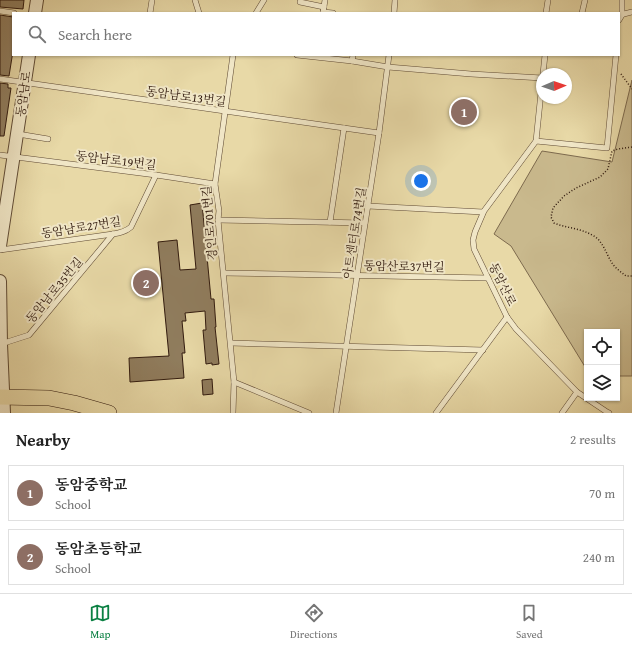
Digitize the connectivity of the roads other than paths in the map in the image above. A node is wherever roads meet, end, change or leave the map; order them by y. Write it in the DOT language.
graph roads {
  1 [pos="37,0"];
  2 [pos="152,0"];
  3 [pos="195,0"];
  4 [pos="264,0"];
  5 [pos="325,0"];
  6 [pos="395,0"];
  7 [pos="548,0"];
  8 [pos="586,0"];
  9 [pos="622,0"];
  10 [pos="300,2"];
  11 [pos="0,11"];
  12 [pos="324,11"];
  13 [pos="35,12"];
  14 [pos="150,12"];
  15 [pos="199,12"];
  16 [pos="257,12"];
  17 [pos="394,12"];
  18 [pos="546,12"];
  19 [pos="582,12"];
  20 [pos="632,12"];
  21 [pos="12,13"];
  22 [pos="620,17"];
  23 [pos="28,56"];
  24 [pos="233,56"];
  25 [pos="319,56"];
  26 [pos="352,56"];
  27 [pos="389,56"];
  28 [pos="545,56"];
  29 [pos="616,56"];
  30 [pos="352,61"];
  31 [pos="388,67"];
  32 [pos="544,68"];
  33 [pos="536,78"];
  34 [pos="0,79"];
  35 [pos="24,82"];
  36 [pos="540,104"];
  37 [pos="226,112"];
  38 [pos="344,128"];
  39 [pos="17,134"];
  40 [pos="379,134"];
  41 [pos="48,139"];
  42 [pos="536,140"];
  43 [pos="0,155"];
  44 [pos="14,157"];
  45 [pos="156,175"];
  46 [pos="215,184"];
  47 [pos="368,206"];
  48 [pos="483,212"];
  49 [pos="2,215"];
  50 [pos="218,220"];
  51 [pos="330,222"];
  52 [pos="365,223"];
  53 [pos="113,234"];
  54 [pos="0,246"];
  55 [pos="0,250"];
  56 [pos="224,273"];
  57 [pos="357,275"];
  58 [pos="488,278"];
  59 [pos="0,280"];
  60 [pos="0,312"];
  61 [pos="507,317"];
  62 [pos="231,343"];
  63 [pos="1,344"];
  64 [pos="347,346"];
  65 [pos="483,350"];
  66 [pos="234,382"];
  67 [pos="577,392"];
  68 [pos="1,397"];
  69 [pos="4,413"];
  70 [pos="109,413"];
  71 [pos="233,413"];
  72 [pos="309,413"];
  73 [pos="336,413"];
  74 [pos="436,413"];
  75 [pos="562,413"];
  76 [pos="609,413"];
  1 -- 13 [label="street"];
  2 -- 14 [label="lane"];
  3 -- 15 [label="lane"];
  4 -- 16 [label="lane"];
  5 -- 12 [label="lane"];
  6 -- 17 [label="lane"];
  7 -- 18 [label="lane"];
  8 -- 19 [label="lane"];
  9 -- 22 [label="lane"];
  10 -- 12 [label="lane"];
  11 -- 21 [label="lane"];
  20 -- 22 [label="lane"];
  23 -- 35 [label="street, 동암남로"];
  24 -- 37 [label="lane, 경인로701번길"];
  25 -- 30 [label="lane"];
  26 -- 30 [label="lane"];
  27 -- 31 [label="lane, 아트센터로74번길"];
  28 -- 32 [label="lane"];
  29 -- 42 [label="lane"];
  30 -- 31 [label="lane"];
  31 -- 33 [label="lane"];
  31 -- 40 [label="lane, 아트센터로74번길"];
  34 -- 35 [label="lane, 동암남로13번길"];
  35 -- 37 [label="lane, 동암남로13번길"];
  35 -- 39 [label="street, 동암남로"];
  36 -- 42 [label="lane"];
  37 -- 38 [label="lane, 동암남로13번길"];
  37 -- 46 [label="lane, 경인로701번길"];
  38 -- 40 [label="lane, 동암남로13번길"];
  38 -- 51 [label="lane"];
  39 -- 41 [label="lane, 동암남로"];
  39 -- 44 [label="street, 동암남로"];
  40 -- 47 [label="lane, 아트센터로74번길"];
  42 -- 48 [label="lane, 동암산로"];
  43 -- 44 [label="lane, 동암남로19번길"];
  44 -- 45 [label="lane, 동암남로19번길"];
  44 -- 49 [label="street, 동암남로"];
  45 -- 46 [label="lane, 동암남로19번길"];
  45 -- 53 [label="lane, 동암남로27번길"];
  46 -- 50 [label="lane, 경인로701번길"];
  47 -- 48 [label="lane"];
  47 -- 52 [label="lane, 아트센터로74번길"];
  48 -- 58 [label="lane, 동암산로"];
  49 -- 54 [label="street, 동암남로"];
  50 -- 51 [label="lane"];
  50 -- 56 [label="lane, 경인로701번길"];
  51 -- 52 [label="lane"];
  52 -- 57 [label="lane, 아트센터로74번길"];
  53 -- 55 [label="lane, 동암남로27번길"];
  53 -- 63 [label="lane, 동암남로35번길"];
  56 -- 57 [label="lane, 동암산로37번길"];
  56 -- 62 [label="lane, 경인로701번길"];
  57 -- 58 [label="lane, 동암산로37번길"];
  57 -- 64 [label="lane, 아트센터로74번길"];
  58 -- 61 [label="lane, 동암산로"];
  59 -- 60 [label="street"];
  60 -- 63 [label="street"];
  61 -- 65 [label="lane"];
  61 -- 67 [label="lane, 동암산로"];
  62 -- 64 [label="lane"];
  62 -- 66 [label="lane, 경인로701번길"];
  63 -- 68 [label="street"];
  64 -- 65 [label="lane"];
  64 -- 73 [label="lane, 아트센터로74번길"];
  65 -- 74 [label="lane"];
  66 -- 71 [label="lane, 경인로701번길"];
  66 -- 72 [label="lane"];
  67 -- 75 [label="lane"];
  67 -- 76 [label="lane, 동암산로"];
  68 -- 69 [label="street"];
  68 -- 70 [label="main road"];
}
